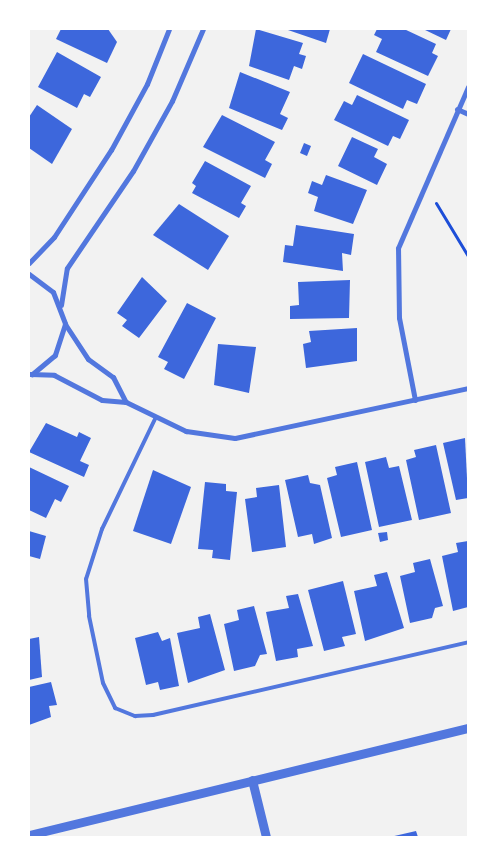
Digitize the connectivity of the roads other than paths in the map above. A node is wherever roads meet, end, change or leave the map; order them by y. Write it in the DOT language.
graph roads {
  1 [pos="170,29"];
  2 [pos="203,29"];
  3 [pos="468,87"];
  4 [pos="457,109"];
  5 [pos="468,114"];
  6 [pos="29,263"];
  7 [pos="29,274"];
  8 [pos="61,305"];
  9 [pos="65,324"];
  10 [pos="30,374"];
  11 [pos="468,388"];
  12 [pos="415,400"];
  13 [pos="126,402"];
  14 [pos="155,419"];
  15 [pos="468,642"];
  16 [pos="468,728"];
  17 [pos="252,780"];
  18 [pos="29,835"];
  19 [pos="266,837"];
  1 -- 6 [label="street"];
  2 -- 8 [label="street"];
  3 -- 4 [label="street"];
  4 -- 5 [label="street"];
  4 -- 12 [label="street"];
  7 -- 8 [label="street"];
  8 -- 9 [label="street"];
  9 -- 10 [label="street"];
  9 -- 13 [label="street"];
  10 -- 13 [label="street"];
  11 -- 12 [label="street"];
  12 -- 14 [label="street"];
  13 -- 14 [label="street"];
  14 -- 15 [label="lane"];
  16 -- 17 [label="street"];
  17 -- 18 [label="street"];
  17 -- 19 [label="street"];
}
